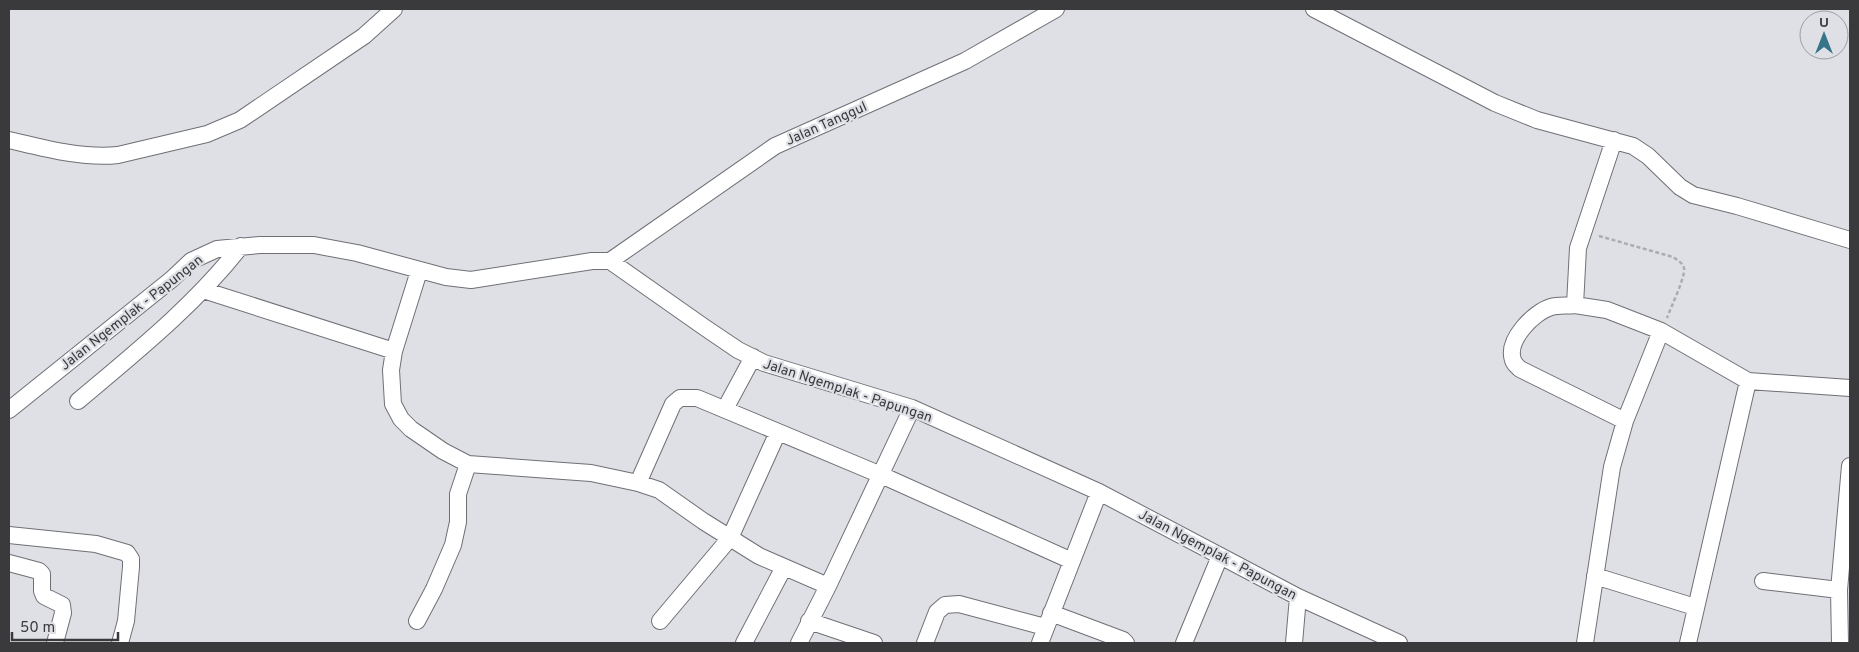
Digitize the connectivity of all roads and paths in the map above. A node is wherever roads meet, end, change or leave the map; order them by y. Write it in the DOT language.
graph roads {
  1 [pos="394,9"];
  2 [pos="1056,9"];
  3 [pos="1314,9"];
  4 [pos="9,140"];
  5 [pos="1614,140"];
  6 [pos="1583,231"];
  7 [pos="1850,240"];
  8 [pos="230,247"];
  9 [pos="610,261"];
  10 [pos="419,271"];
  11 [pos="203,290"];
  12 [pos="1575,305"];
  13 [pos="1661,331"];
  14 [pos="394,351"];
  15 [pos="753,357"];
  16 [pos="1748,381"];
  17 [pos="1850,388"];
  18 [pos="78,401"];
  19 [pos="912,408"];
  20 [pos="725,409"];
  21 [pos="9,410"];
  22 [pos="1625,421"];
  23 [pos="778,432"];
  24 [pos="468,464"];
  25 [pos="1850,466"];
  26 [pos="881,476"];
  27 [pos="638,483"];
  28 [pos="1099,492"];
  29 [pos="9,535"];
  30 [pos="730,538"];
  31 [pos="1220,556"];
  32 [pos="1072,561"];
  33 [pos="9,563"];
  34 [pos="784,567"];
  35 [pos="1595,576"];
  36 [pos="1763,581"];
  37 [pos="828,586"];
  38 [pos="1839,590"];
  39 [pos="1298,597"];
  40 [pos="1695,607"];
  41 [pos="1048,620"];
  42 [pos="417,621"];
  43 [pos="660,621"];
  44 [pos="809,621"];
  45 [pos="55,643"];
  46 [pos="120,643"];
  47 [pos="744,643"];
  48 [pos="798,643"];
  49 [pos="874,643"];
  50 [pos="925,643"];
  51 [pos="1040,643"];
  52 [pos="1126,643"];
  53 [pos="1184,643"];
  54 [pos="1294,643"];
  55 [pos="1399,643"];
  56 [pos="1585,643"];
  57 [pos="1688,643"];
  58 [pos="1840,643"];
  1 -- 4 [label="street"];
  2 -- 9 [label="street, Jalan Tanggul"];
  3 -- 5 [label="street"];
  5 -- 6 [label="street"];
  5 -- 7 [label="street"];
  6 -- 12 [label="street"];
  6 -- 13 [label="path"];
  8 -- 10 [label="street, Jalan Ngemplak - Papungan"];
  8 -- 11 [label="street"];
  8 -- 21 [label="street, Jalan Ngemplak - Papungan"];
  9 -- 10 [label="street, Jalan Ngemplak - Papungan"];
  9 -- 15 [label="street, Jalan Ngemplak - Papungan"];
  10 -- 14 [label="street"];
  11 -- 14 [label="street"];
  11 -- 18 [label="street"];
  12 -- 13 [label="street"];
  12 -- 22 [label="street"];
  13 -- 16 [label="street"];
  13 -- 22 [label="street"];
  14 -- 24 [label="street"];
  15 -- 19 [label="street, Jalan Ngemplak - Papungan"];
  15 -- 20 [label="street"];
  16 -- 17 [label="street"];
  16 -- 40 [label="street"];
  19 -- 26 [label="street"];
  19 -- 28 [label="street, Jalan Ngemplak - Papungan"];
  20 -- 23 [label="street"];
  20 -- 27 [label="street"];
  22 -- 35 [label="street"];
  23 -- 26 [label="street"];
  23 -- 30 [label="street"];
  24 -- 27 [label="street"];
  24 -- 42 [label="street"];
  25 -- 38 [label="street"];
  26 -- 32 [label="street"];
  26 -- 37 [label="street"];
  27 -- 30 [label="street"];
  28 -- 31 [label="street, Jalan Ngemplak - Papungan"];
  28 -- 32 [label="street"];
  29 -- 46 [label="street"];
  30 -- 34 [label="street"];
  30 -- 43 [label="street"];
  31 -- 39 [label="street, Jalan Ngemplak - Papungan"];
  31 -- 53 [label="street"];
  32 -- 41 [label="street"];
  33 -- 45 [label="street"];
  34 -- 37 [label="street"];
  34 -- 47 [label="street"];
  35 -- 40 [label="street"];
  35 -- 56 [label="street"];
  36 -- 38 [label="street"];
  37 -- 44 [label="street"];
  38 -- 58 [label="street"];
  39 -- 54 [label="street"];
  39 -- 55 [label="street, Jalan Ngemplak - Papungan"];
  40 -- 57 [label="street"];
  41 -- 50 [label="street"];
  41 -- 51 [label="street"];
  41 -- 52 [label="street"];
  44 -- 48 [label="street"];
  44 -- 49 [label="street"];
}
